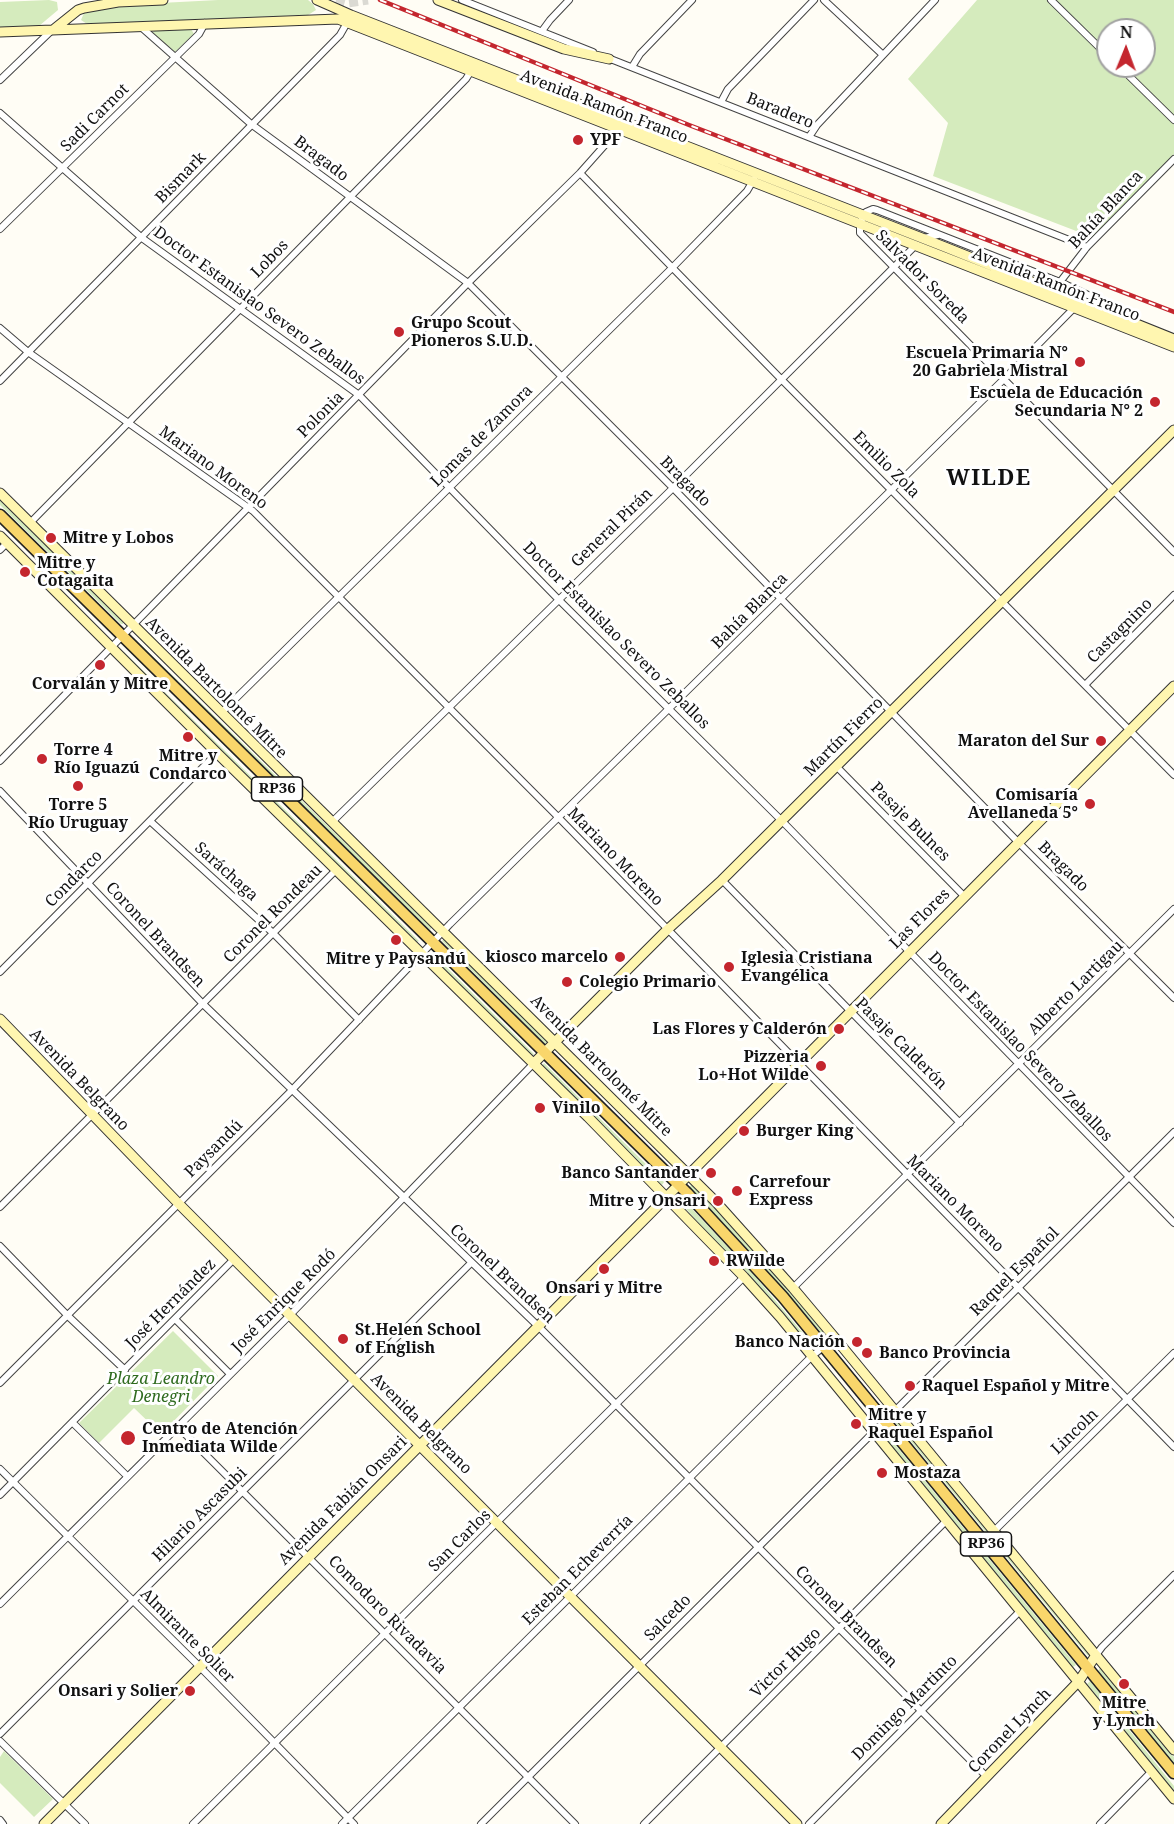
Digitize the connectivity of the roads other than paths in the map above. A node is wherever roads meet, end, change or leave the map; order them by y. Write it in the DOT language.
graph roads {
  1 [pos="163,0"];
  2 [pos="317,0"];
  3 [pos="438,0"];
  4 [pos="462,0"];
  5 [pos="569,0"];
  6 [pos="692,0"];
  7 [pos="814,0"];
  8 [pos="824,0"];
  9 [pos="935,0"];
  10 [pos="1051,0"];
  11 [pos="1065,0"];
  12 [pos="1058,7"];
  13 [pos="349,18"];
  14 [pos="205,23"];
  15 [pos="140,26"];
  16 [pos="53,30"];
  17 [pos="542,31"];
  18 [pos="0,32"];
  19 [pos="1096,44"];
  20 [pos="883,55"];
  21 [pos="174,58"];
  22 [pos="609,59"];
  23 [pos="473,67"];
  24 [pos="632,67"];
  25 [pos="1131,78"];
  26 [pos="0,80"];
  27 [pos="721,102"];
  28 [pos="0,113"];
  29 [pos="1174,120"];
  30 [pos="251,124"];
  31 [pos="619,124"];
  32 [pos="809,137"];
  33 [pos="1174,159"];
  34 [pos="63,167"];
  35 [pos="580,173"];
  36 [pos="755,178"];
  37 [pos="350,197"];
  38 [pos="862,219"];
  39 [pos="0,229"];
  40 [pos="939,235"];
  41 [pos="142,238"];
  42 [pos="919,242"];
  43 [pos="1088,248"];
  44 [pos="894,266"];
  45 [pos="672,268"];
  46 [pos="1060,282"];
  47 [pos="468,283"];
  48 [pos="241,308"];
  49 [pos="1074,308"];
  50 [pos="1117,316"];
  51 [pos="0,328"];
  52 [pos="1174,339"];
  53 [pos="1174,347"];
  54 [pos="28,352"];
  55 [pos="561,377"];
  56 [pos="781,379"];
  57 [pos="1004,380"];
  58 [pos="0,381"];
  59 [pos="359,395"];
  60 [pos="128,422"];
  61 [pos="1174,430"];
  62 [pos="450,487"];
  63 [pos="673,488"];
  64 [pos="891,489"];
  65 [pos="1114,491"];
  66 [pos="0,494"];
  67 [pos="248,507"];
  68 [pos="0,515"];
  69 [pos="30,523"];
  70 [pos="2,543"];
  71 [pos="1174,552"];
  72 [pos="1174,595"];
  73 [pos="339,597"];
  74 [pos="558,599"];
  75 [pos="780,599"];
  76 [pos="1003,602"];
  77 [pos="132,626"];
  78 [pos="122,636"];
  79 [pos="111,647"];
  80 [pos="1085,686"];
  81 [pos="1174,686"];
  82 [pos="448,708"];
  83 [pos="670,709"];
  84 [pos="891,711"];
  85 [pos="220,713"];
  86 [pos="1131,730"];
  87 [pos="217,753"];
  88 [pos="0,761"];
  89 [pos="836,766"];
  90 [pos="1174,775"];
  91 [pos="0,790"];
  92 [pos="559,818"];
  93 [pos="150,821"];
  94 [pos="782,821"];
  95 [pos="332,822"];
  96 [pos="1018,842"];
  97 [pos="336,870"];
  98 [pos="722,880"];
  99 [pos="88,883"];
  100 [pos="964,896"];
  101 [pos="1174,909"];
  102 [pos="667,930"];
  103 [pos="443,931"];
  104 [pos="273,933"];
  105 [pos="432,942"];
  106 [pos="908,952"];
  107 [pos="421,953"];
  108 [pos="1130,953"];
  109 [pos="0,972"];
  110 [pos="1174,998"];
  111 [pos="203,1005"];
  112 [pos="849,1011"];
  113 [pos="0,1019"];
  114 [pos="359,1020"];
  115 [pos="556,1043"];
  116 [pos="544,1053"];
  117 [pos="799,1062"];
  118 [pos="533,1064"];
  119 [pos="1019,1064"];
  120 [pos="291,1091"];
  121 [pos="91,1114"];
  122 [pos="960,1123"];
  123 [pos="1174,1132"];
  124 [pos="689,1174"];
  125 [pos="907,1175"];
  126 [pos="1129,1177"];
  127 [pos="679,1185"];
  128 [pos="667,1196"];
  129 [pos="404,1199"];
  130 [pos="179,1204"];
  131 [pos="0,1207"];
  132 [pos="1174,1223"];
  133 [pos="0,1246"];
  134 [pos="234,1259"];
  135 [pos="471,1263"];
  136 [pos="744,1277"];
  137 [pos="1019,1287"];
  138 [pos="793,1288"];
  139 [pos="290,1315"];
  140 [pos="68,1316"];
  141 [pos="176,1320"];
  142 [pos="539,1327"];
  143 [pos="835,1338"];
  144 [pos="823,1347"];
  145 [pos="1174,1353"];
  146 [pos="812,1356"];
  147 [pos="125,1370"];
  148 [pos="230,1374"];
  149 [pos="356,1380"];
  150 [pos="0,1383"];
  151 [pos="1128,1400"];
  152 [pos="617,1404"];
  153 [pos="895,1411"];
  154 [pos="885,1421"];
  155 [pos="73,1423"];
  156 [pos="177,1426"];
  157 [pos="874,1431"];
  158 [pos="421,1445"];
  159 [pos="1174,1447"];
  160 [pos="0,1468"];
  161 [pos="127,1476"];
  162 [pos="689,1478"];
  163 [pos="13,1482"];
  164 [pos="244,1490"];
  165 [pos="0,1495"];
  166 [pos="947,1520"];
  167 [pos="498,1522"];
  168 [pos="995,1530"];
  169 [pos="68,1537"];
  170 [pos="758,1547"];
  171 [pos="309,1556"];
  172 [pos="1174,1575"];
  173 [pos="571,1596"];
  174 [pos="133,1601"];
  175 [pos="0,1604"];
  176 [pos="1021,1610"];
  177 [pos="839,1629"];
  178 [pos="387,1633"];
  179 [pos="1096,1655"];
  180 [pos="640,1666"];
  181 [pos="200,1667"];
  182 [pos="1088,1668"];
  183 [pos="1079,1681"];
  184 [pos="459,1707"];
  185 [pos="921,1712"];
  186 [pos="0,1734"];
  187 [pos="275,1744"];
  188 [pos="1,1746"];
  189 [pos="721,1748"];
  190 [pos="1174,1749"];
  191 [pos="1152,1771"];
  192 [pos="1174,1773"];
  193 [pos="529,1776"];
  194 [pos="986,1776"];
  195 [pos="1174,1799"];
  196 [pos="64,1803"];
  197 [pos="348,1818"];
  198 [pos="0,1820"];
  199 [pos="3,1824"];
  200 [pos="44,1824"];
  201 [pos="85,1824"];
  202 [pos="193,1824"];
  203 [pos="342,1824"];
  204 [pos="354,1824"];
  205 [pos="481,1824"];
  206 [pos="575,1824"];
  207 [pos="644,1824"];
  208 [pos="797,1824"];
  209 [pos="809,1824"];
  210 [pos="941,1824"];
  211 [pos="1100,1824"];
  1 -- 16 [label="street"];
  2 -- 13 [label="street, Avenida Ramón Franco"];
  3 -- 22 [label="street"];
  4 -- 17 [label="street, Baradero"];
  5 -- 17 [label="street"];
  6 -- 24 [label="street"];
  7 -- 27 [label="street"];
  8 -- 20 [label="street"];
  9 -- 20 [label="street"];
  10 -- 12 [label="street"];
  11 -- 12 [label="street"];
  12 -- 19 [label="street"];
  13 -- 14 [label="street, Avenida Ramón Franco"];
  13 -- 23 [label="street, Avenida Ramón Franco"];
  13 -- 30 [label="street, Bismark"];
  14 -- 15 [label="street, Avenida Ramón Franco"];
  14 -- 21 [label="street, Sadi Carnot"];
  15 -- 16 [label="street, Avenida Ramón Franco"];
  15 -- 21 [label="street, Bragado"];
  16 -- 18 [label="street, Avenida Ramón Franco"];
  16 -- 26 [label="street"];
  17 -- 22 [label="street, Baradero"];
  20 -- 32 [label="street"];
  21 -- 30 [label="street, Bragado"];
  21 -- 34 [label="street, Sadi Carnot"];
  22 -- 24 [label="street, Baradero"];
  23 -- 31 [label="street, Avenida Ramón Franco"];
  23 -- 37 [label="street, Lobos"];
  24 -- 27 [label="street, Baradero"];
  25 -- 29 [label="street"];
  27 -- 32 [label="street, Baradero"];
  28 -- 34 [label="street, Doctor Estanislao Severo Zeballos"];
  30 -- 37 [label="street, Bragado"];
  30 -- 41 [label="street, Bismark"];
  31 -- 35 [label="street, Polonia"];
  31 -- 36 [label="street, Avenida Ramón Franco"];
  32 -- 43 [label="street, Baradero"];
  33 -- 43 [label="street, Bahía Blanca"];
  34 -- 39 [label="street, Sadi Carnot"];
  34 -- 41 [label="street, Doctor Estanislao Severo Zeballos"];
  35 -- 45 [label="street, Emilio Zola"];
  35 -- 47 [label="street, Polonia"];
  36 -- 38 [label="street, Avenida Ramón Franco"];
  36 -- 45 [label="street, Lomas de Zamora"];
  37 -- 47 [label="street, Bragado"];
  37 -- 48 [label="street, Lobos"];
  38 -- 40 [label="street"];
  38 -- 42 [label="street, Avenida Ramón Franco"];
  38 -- 44 [label="street, Salvador Soreda"];
  40 -- 42 [label="street"];
  40 -- 46 [label="street"];
  41 -- 48 [label="street, Doctor Estanislao Severo Zeballos"];
  41 -- 54 [label="street, Bismark"];
  42 -- 44 [label="street, General Pirán"];
  42 -- 49 [label="street, Avenida Ramón Franco"];
  42 -- 50 [label="street, Avenida Ramón Franco"];
  43 -- 46 [label="street, Bahía Blanca"];
  44 -- 56 [label="street, General Pirán"];
  44 -- 57 [label="street, Salvador Soreda"];
  45 -- 55 [label="street, Lomas de Zamora"];
  45 -- 56 [label="street, Emilio Zola"];
  46 -- 50 [label="street"];
  47 -- 55 [label="street, Bragado"];
  47 -- 59 [label="street, Polonia"];
  48 -- 59 [label="street, Doctor Estanislao Severo Zeballos"];
  48 -- 60 [label="street, Lobos"];
  49 -- 53 [label="street, Avenida Ramón Franco"];
  49 -- 57 [label="street, Bahía Blanca"];
  50 -- 52 [label="street, Avenida Ramón Franco"];
  51 -- 54 [label="street, Mariano Moreno"];
  54 -- 58 [label="street, Bismark"];
  54 -- 60 [label="street, Mariano Moreno"];
  55 -- 62 [label="street, Lomas de Zamora"];
  55 -- 63 [label="street, Bragado"];
  56 -- 63 [label="street, General Pirán"];
  56 -- 64 [label="street, Emilio Zola"];
  57 -- 64 [label="street, Bahía Blanca"];
  57 -- 65 [label="street, Salvador Soreda"];
  59 -- 62 [label="street, Doctor Estanislao Severo Zeballos"];
  59 -- 67 [label="street, Polonia"];
  60 -- 67 [label="street, Mariano Moreno"];
  60 -- 69 [label="street, Lobos"];
  61 -- 65 [label="street, Martín Fierro"];
  62 -- 73 [label="street, Lomas de Zamora"];
  62 -- 74 [label="street, Doctor Estanislao Severo Zeballos"];
  63 -- 74 [label="street, General Pirán"];
  63 -- 75 [label="street, Bragado"];
  64 -- 75 [label="street, Bahía Blanca"];
  64 -- 76 [label="street, Emilio Zola"];
  65 -- 71 [label="street, Salvador Soreda"];
  65 -- 76 [label="street, Martín Fierro"];
  66 -- 69 [label="street, Avenida Bartolomé Mitre"];
  67 -- 73 [label="street, Mariano Moreno"];
  67 -- 77 [label="street, Polonia"];
  68 -- 78 [label="main road, Avenida Bartolomé Mitre / RP36"];
  69 -- 77 [label="street, Avenida Bartolomé Mitre"];
  70 -- 79 [label="street"];
  72 -- 80 [label="street, Castagnino"];
  73 -- 82 [label="street, Mariano Moreno"];
  73 -- 85 [label="street, Lomas de Zamora"];
  74 -- 82 [label="street, General Pirán"];
  74 -- 83 [label="street, Doctor Estanislao Severo Zeballos"];
  75 -- 83 [label="street, Bahía Blanca"];
  75 -- 84 [label="street, Bragado"];
  76 -- 80 [label="street, Emilio Zola"];
  76 -- 84 [label="street, Martín Fierro"];
  77 -- 78 [label="street, Polonia"];
  77 -- 85 [label="street, Avenida Bartolomé Mitre"];
  78 -- 79 [label="street, Polonia"];
  78 -- 105 [label="main road, Avenida Bartolomé Mitre / RP36"];
  79 -- 87 [label="street"];
  79 -- 88 [label="street, Polonia"];
  80 -- 86 [label="street, Emilio Zola"];
  81 -- 86 [label="street, Las Flores"];
  82 -- 92 [label="street, Mariano Moreno"];
  82 -- 95 [label="street, General Pirán"];
  83 -- 92 [label="street, Bahía Blanca"];
  83 -- 94 [label="street, Doctor Estanislao Severo Zeballos"];
  84 -- 89 [label="street, Martín Fierro"];
  84 -- 96 [label="street, Bragado"];
  85 -- 95 [label="street, Avenida Bartolomé Mitre"];
  86 -- 90 [label="street, Emilio Zola"];
  86 -- 96 [label="street, Las Flores"];
  87 -- 93 [label="street, Condarco"];
  87 -- 97 [label="street"];
  89 -- 94 [label="street, Martín Fierro"];
  89 -- 100 [label="street, Pasaje Bulnes"];
  91 -- 99 [label="street, Coronel Brandsen"];
  92 -- 102 [label="street, Mariano Moreno"];
  92 -- 103 [label="street, Bahía Blanca"];
  93 -- 99 [label="street, Condarco"];
  93 -- 104 [label="street, Saráchaga"];
  94 -- 98 [label="street, Martín Fierro"];
  94 -- 106 [label="street, Doctor Estanislao Severo Zeballos"];
  95 -- 103 [label="street, Avenida Bartolomé Mitre"];
  96 -- 100 [label="street, Las Flores"];
  96 -- 108 [label="street, Bragado"];
  97 -- 104 [label="street, Coronel Rondeau"];
  97 -- 107 [label="street"];
  98 -- 102 [label="street, Martín Fierro"];
  98 -- 112 [label="street, Pasaje Calderón"];
  99 -- 109 [label="street, Condarco"];
  99 -- 111 [label="street, Coronel Brandsen"];
  100 -- 106 [label="street, Las Flores"];
  101 -- 108 [label="street, Alberto Lartigau"];
  102 -- 115 [label="street, Martín Fierro"];
  102 -- 117 [label="street, Mariano Moreno"];
  103 -- 105 [label="street, Paysandú"];
  103 -- 115 [label="street, Avenida Bartolomé Mitre"];
  104 -- 111 [label="street, Coronel Rondeau"];
  104 -- 114 [label="street, Saráchaga"];
  105 -- 107 [label="street, Paysandú"];
  105 -- 116 [label="main road, Avenida Bartolomé Mitre / RP36"];
  106 -- 112 [label="street, Las Flores"];
  106 -- 119 [label="street, Doctor Estanislao Severo Zeballos"];
  107 -- 114 [label="street, Paysandú"];
  107 -- 118 [label="street"];
  108 -- 110 [label="street, Bragado"];
  108 -- 119 [label="street, Alberto Lartigau"];
  111 -- 120 [label="street, Coronel Brandsen"];
  111 -- 121 [label="street, Coronel Rondeau"];
  112 -- 117 [label="street, Las Flores"];
  112 -- 122 [label="street, Pasaje Calderón"];
  113 -- 121 [label="street, Avenida Belgrano"];
  114 -- 120 [label="street, Paysandú"];
  115 -- 116 [label="street, Martín Fierro"];
  115 -- 124 [label="street, Avenida Bartolomé Mitre"];
  116 -- 118 [label="street, Martín Fierro"];
  116 -- 127 [label="main road, Avenida Bartolomé Mitre / RP36"];
  117 -- 124 [label="street, Las Flores"];
  117 -- 125 [label="street, Mariano Moreno"];
  118 -- 128 [label="street"];
  118 -- 129 [label="street, José Enrique Rodó"];
  119 -- 122 [label="street, Alberto Lartigau"];
  119 -- 126 [label="street, Doctor Estanislao Severo Zeballos"];
  120 -- 129 [label="street, Coronel Brandsen"];
  120 -- 130 [label="street, Paysandú"];
  121 -- 130 [label="street, Avenida Belgrano"];
  121 -- 131 [label="street, Coronel Rondeau"];
  122 -- 125 [label="street, Alberto Lartigau"];
  123 -- 126 [label="street, Raquel Español"];
  124 -- 127 [label="street, Avenida Fabián Onsari"];
  124 -- 138 [label="street, Avenida Bartolomé Mitre"];
  125 -- 137 [label="street, Mariano Moreno"];
  125 -- 138 [label="street, Alberto Lartigau"];
  126 -- 132 [label="street, Doctor Estanislao Severo Zeballos"];
  126 -- 137 [label="street, Raquel Español"];
  127 -- 128 [label="street, Avenida Fabián Onsari"];
  127 -- 144 [label="main road, Avenida Bartolomé Mitre / RP36"];
  128 -- 136 [label="street"];
  128 -- 142 [label="street, Avenida Fabián Onsari"];
  129 -- 135 [label="street, Coronel Brandsen"];
  129 -- 139 [label="street, José Enrique Rodó"];
  130 -- 134 [label="street, Avenida Belgrano"];
  130 -- 140 [label="street, Paysandú"];
  133 -- 140 [label="street"];
  134 -- 139 [label="street, Avenida Belgrano"];
  134 -- 141 [label="street, José Hernández"];
  135 -- 142 [label="street, Coronel Brandsen"];
  135 -- 149 [label="street, Hilario Ascasubi"];
  136 -- 146 [label="street"];
  136 -- 152 [label="street, San Carlos"];
  137 -- 151 [label="street, Mariano Moreno"];
  137 -- 153 [label="street, Raquel Español"];
  138 -- 143 [label="street, Avenida Bartolomé Mitre"];
  139 -- 148 [label="street, José Enrique Rodó"];
  139 -- 149 [label="street, Avenida Belgrano"];
  140 -- 147 [label="street"];
  140 -- 150 [label="street, Paysandú"];
  141 -- 147 [label="street, José Hernández"];
  141 -- 148 [label="street"];
  142 -- 152 [label="street, Coronel Brandsen"];
  142 -- 158 [label="street, Avenida Fabián Onsari"];
  143 -- 144 [label="street, Esteban Echeverría"];
  143 -- 153 [label="street, Avenida Bartolomé Mitre"];
  144 -- 146 [label="street, Esteban Echeverría"];
  144 -- 154 [label="main road, Avenida Bartolomé Mitre / RP36"];
  145 -- 151 [label="street, Lincoln"];
  146 -- 157 [label="street"];
  146 -- 162 [label="street, Esteban Echeverría"];
  147 -- 155 [label="street, José Hernández"];
  148 -- 156 [label="street, José Enrique Rodó"];
  149 -- 158 [label="street, Avenida Belgrano"];
  149 -- 164 [label="street, Hilario Ascasubi"];
  151 -- 159 [label="street, Mariano Moreno"];
  151 -- 168 [label="street, Lincoln"];
  152 -- 162 [label="street, Coronel Brandsen"];
  152 -- 167 [label="street, San Carlos"];
  153 -- 154 [label="street, Raquel Español"];
  153 -- 168 [label="street, Avenida Bartolomé Mitre"];
  154 -- 157 [label="street, Raquel Español"];
  154 -- 182 [label="main road, Avenida Bartolomé Mitre / RP36"];
  155 -- 161 [label="street"];
  155 -- 163 [label="street, José Hernández"];
  156 -- 161 [label="street, José Enrique Rodó"];
  156 -- 164 [label="street, Comodoro Rivadavia"];
  157 -- 166 [label="street"];
  157 -- 170 [label="street, Salcedo"];
  158 -- 167 [label="street, Avenida Belgrano"];
  158 -- 171 [label="street, Avenida Fabián Onsari"];
  160 -- 163 [label="street, Almirante Solier"];
  161 -- 169 [label="street, José Enrique Rodó"];
  162 -- 170 [label="street, Coronel Brandsen"];
  162 -- 173 [label="street, Esteban Echeverría"];
  163 -- 165 [label="street, José Hernández"];
  163 -- 169 [label="street, Almirante Solier"];
  164 -- 171 [label="street, Comodoro Rivadavia"];
  164 -- 174 [label="street, Hilario Ascasubi"];
  166 -- 176 [label="street"];
  166 -- 177 [label="street, Victor Hugo"];
  167 -- 173 [label="street, Avenida Belgrano"];
  167 -- 178 [label="street, San Carlos"];
  168 -- 179 [label="street, Avenida Bartolomé Mitre"];
  169 -- 174 [label="street, Almirante Solier"];
  169 -- 175 [label="street, José Enrique Rodó"];
  170 -- 177 [label="street, Coronel Brandsen"];
  170 -- 180 [label="street, Salcedo"];
  171 -- 178 [label="street, Comodoro Rivadavia"];
  171 -- 181 [label="street, Avenida Fabián Onsari"];
  172 -- 179 [label="street"];
  173 -- 180 [label="street, Avenida Belgrano"];
  173 -- 184 [label="street, Esteban Echeverría"];
  174 -- 181 [label="street, Almirante Solier"];
  174 -- 186 [label="street, Hilario Ascasubi"];
  176 -- 183 [label="street"];
  176 -- 185 [label="street, Domingo Martinto"];
  177 -- 185 [label="street, Coronel Brandsen"];
  177 -- 189 [label="street, Victor Hugo"];
  178 -- 184 [label="street, Comodoro Rivadavia"];
  178 -- 187 [label="street, San Carlos"];
  179 -- 182 [label="street, Coronel Lynch"];
  179 -- 190 [label="street, Avenida Bartolomé Mitre"];
  180 -- 189 [label="street, Avenida Belgrano"];
  180 -- 193 [label="street, Salcedo"];
  181 -- 187 [label="street, Almirante Solier"];
  181 -- 196 [label="street, Avenida Fabián Onsari"];
  182 -- 183 [label="street, Coronel Lynch"];
  182 -- 192 [label="main road, Avenida Bartolomé Mitre / RP36"];
  183 -- 191 [label="street"];
  183 -- 194 [label="street, Coronel Lynch"];
  184 -- 193 [label="street, Comodoro Rivadavia"];
  184 -- 197 [label="street, Esteban Echeverría"];
  185 -- 194 [label="street, Coronel Brandsen"];
  185 -- 209 [label="street, Domingo Martinto"];
  187 -- 197 [label="street, Almirante Solier"];
  187 -- 202 [label="street, San Carlos"];
  188 -- 196 [label="street"];
  189 -- 207 [label="street, Victor Hugo"];
  189 -- 208 [label="street, Avenida Belgrano"];
  191 -- 195 [label="street"];
  191 -- 211 [label="street"];
  193 -- 205 [label="street, Salcedo"];
  193 -- 206 [label="street, Comodoro Rivadavia"];
  194 -- 210 [label="street, Coronel Lynch"];
  196 -- 200 [label="street, Avenida Fabián Onsari"];
  196 -- 201 [label="street"];
  197 -- 203 [label="street, Esteban Echeverría"];
  197 -- 204 [label="street, Almirante Solier"];
  198 -- 199 [label="street"];
}
